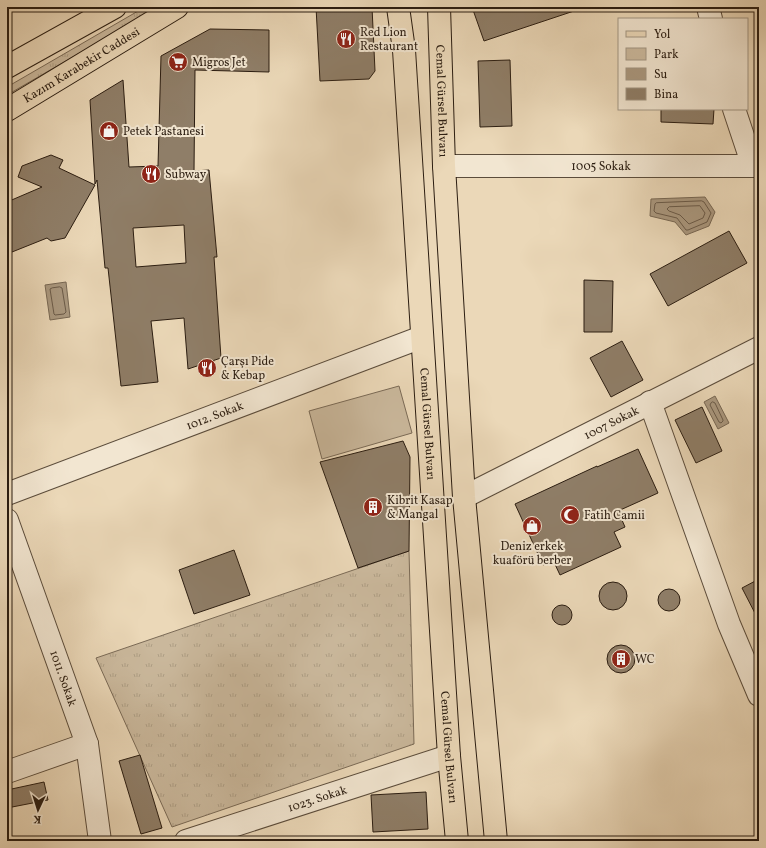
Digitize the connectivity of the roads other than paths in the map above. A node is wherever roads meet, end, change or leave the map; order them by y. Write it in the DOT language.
graph roads {
  1 [pos="115,7"];
  2 [pos="177,7"];
  3 [pos="398,7"];
  4 [pos="439,7"];
  5 [pos="708,7"];
  6 [pos="711,18"];
  7 [pos="7,67"];
  8 [pos="7,110"];
  9 [pos="734,110"];
  10 [pos="444,166"];
  11 [pos="756,166"];
  12 [pos="422,337"];
  13 [pos="759,348"];
  14 [pos="650,402"];
  15 [pos="7,494"];
  16 [pos="464,497"];
  17 [pos="7,520"];
  18 [pos="759,695"];
  19 [pos="87,744"];
  20 [pos="449,756"];
  21 [pos="7,772"];
  22 [pos="221,836"];
  23 [pos="100,841"];
  24 [pos="186,841"];
  25 [pos="457,841"];
  26 [pos="496,841"];
  1 -- 7 [label="main road"];
  2 -- 8 [label="main road, Kazım Karabekir Caddesi"];
  3 -- 12 [label="main road, Cemal Gürsel Bulvarı"];
  4 -- 10 [label="main road, Cemal Gürsel Bulvarı"];
  5 -- 6 [label="street"];
  9 -- 11 [label="street"];
  10 -- 11 [label="street, 1005 Sokak"];
  10 -- 16 [label="main road, Cemal Gürsel Bulvarı"];
  12 -- 15 [label="street, 1012. Sokak"];
  12 -- 20 [label="main road, Cemal Gürsel Bulvarı"];
  13 -- 14 [label="street, 1007 Sokak"];
  14 -- 16 [label="street, 1007 Sokak"];
  14 -- 18 [label="street"];
  16 -- 26 [label="main road, Cemal Gürsel Bulvarı"];
  17 -- 19 [label="street, 1011. Sokak"];
  19 -- 21 [label="street"];
  19 -- 23 [label="street, 1011. Sokak"];
  20 -- 22 [label="street, 1023. Sokak"];
  20 -- 25 [label="main road, Cemal Gürsel Bulvarı"];
  22 -- 24 [label="street, 1023. Sokak"];
}
